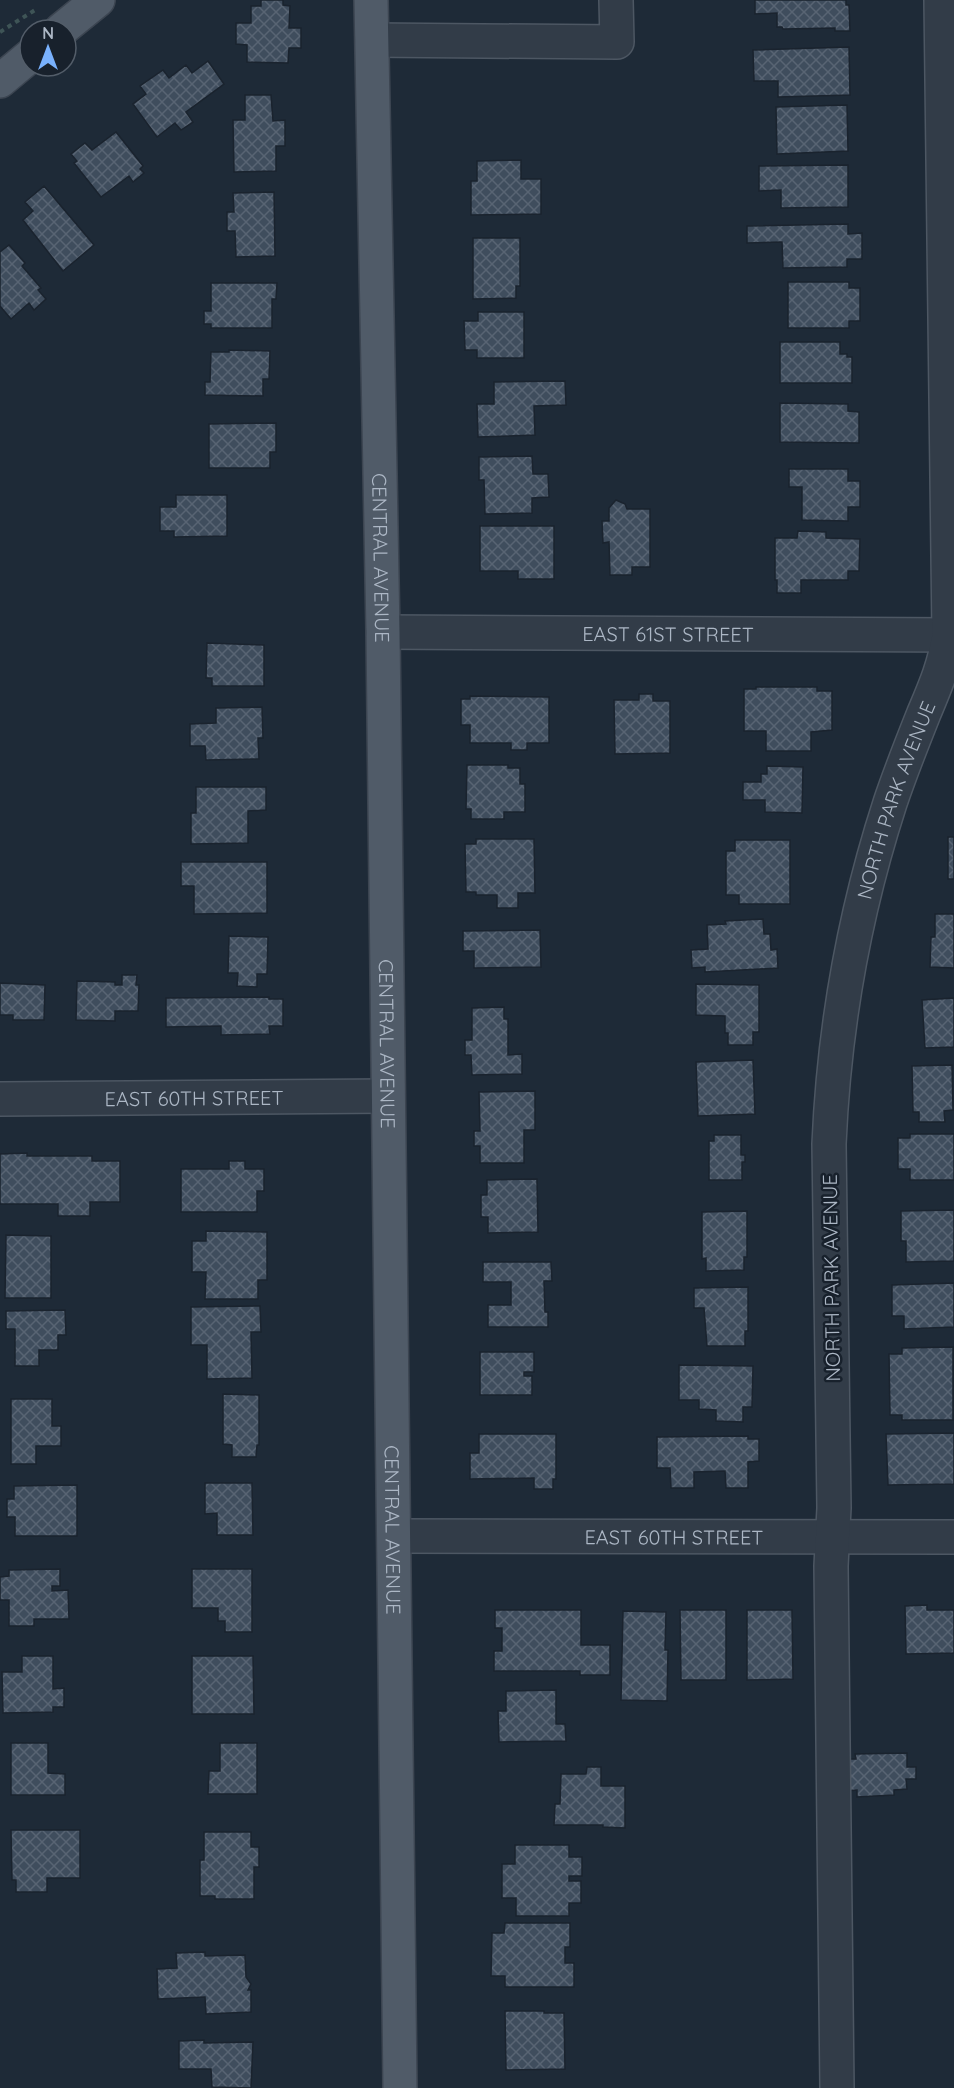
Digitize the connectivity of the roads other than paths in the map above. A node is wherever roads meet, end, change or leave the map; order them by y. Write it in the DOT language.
graph roads {
  1 [pos="98,0"];
  2 [pos="371,0"];
  3 [pos="616,0"];
  4 [pos="941,0"];
  5 [pos="51,18"];
  6 [pos="372,40"];
  7 [pos="18,66"];
  8 [pos="0,81"];
  9 [pos="382,632"];
  10 [pos="951,635"];
  11 [pos="388,1096"];
  12 [pos="0,1099"];
  13 [pos="394,1536"];
  14 [pos="954,1537"];
  15 [pos="832,1552"];
  16 [pos="400,2088"];
  17 [pos="837,2088"];
  1 -- 5 [label="main road"];
  2 -- 6 [label="main road, CENTRAL AVENUE"];
  3 -- 6 [label="street"];
  4 -- 10 [label="street, NORTH PARK AVENUE"];
  6 -- 9 [label="main road, CENTRAL AVENUE"];
  7 -- 8 [label="main road"];
  9 -- 10 [label="street, EAST 61ST STREET"];
  9 -- 11 [label="main road, CENTRAL AVENUE"];
  10 -- 15 [label="street, NORTH PARK AVENUE"];
  11 -- 12 [label="street, EAST 60TH STREET"];
  11 -- 13 [label="main road, CENTRAL AVENUE"];
  13 -- 15 [label="street, EAST 60TH STREET"];
  13 -- 16 [label="main road, CENTRAL AVENUE"];
  14 -- 15 [label="street, EAST 60TH STREET"];
  15 -- 17 [label="street, NORTH PARK AVENUE"];
}
